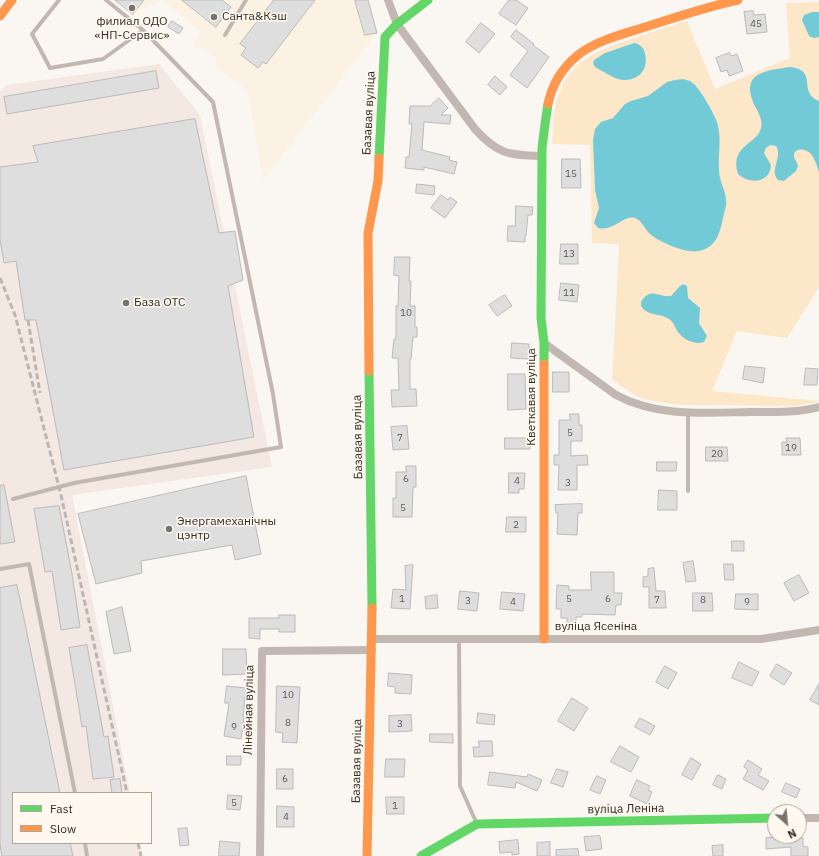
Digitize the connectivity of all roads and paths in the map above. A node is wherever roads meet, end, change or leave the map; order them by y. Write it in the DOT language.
graph roads {
  1 [pos="12,0"];
  2 [pos="59,0"];
  3 [pos="106,0"];
  4 [pos="246,0"];
  5 [pos="388,0"];
  6 [pos="428,0"];
  7 [pos="738,0"];
  8 [pos="0,16"];
  9 [pos="397,24"];
  10 [pos="143,30"];
  11 [pos="225,35"];
  12 [pos="542,156"];
  13 [pos="544,343"];
  14 [pos="819,407"];
  15 [pos="688,413"];
  16 [pos="688,491"];
  17 [pos="13,499"];
  18 [pos="0,569"];
  19 [pos="819,630"];
  20 [pos="372,639"];
  21 [pos="459,639"];
  22 [pos="544,639"];
  23 [pos="372,650"];
  24 [pos="75,792"];
  25 [pos="767,818"];
  26 [pos="807,818"];
  27 [pos="819,818"];
  28 [pos="477,824"];
  29 [pos="85,844"];
  30 [pos="87,856"];
  31 [pos="260,856"];
  32 [pos="367,856"];
  33 [pos="421,856"];
  1 -- 8 [label="street"];
  2 -- 10 [label="lane"];
  3 -- 10 [label="lane"];
  4 -- 11 [label="lane"];
  5 -- 9 [label="street"];
  6 -- 9 [label="street, Базавая вуліца"];
  7 -- 12 [label="street, Кветкавая вуліца"];
  9 -- 12 [label="street"];
  9 -- 20 [label="street, Базавая вуліца"];
  10 -- 17 [label="lane"];
  12 -- 13 [label="street, Кветкавая вуліца"];
  13 -- 15 [label="street"];
  13 -- 22 [label="street, Кветкавая вуліца"];
  14 -- 15 [label="street"];
  15 -- 16 [label="lane"];
  18 -- 24 [label="lane"];
  19 -- 22 [label="street, вуліца Ясеніна"];
  20 -- 21 [label="street, вуліца Ясеніна"];
  20 -- 23 [label="street, Базавая вуліца"];
  21 -- 22 [label="street, вуліца Ясеніна"];
  21 -- 28 [label="lane"];
  23 -- 31 [label="street, Лінейная вуліца"];
  23 -- 32 [label="street, Базавая вуліца"];
  25 -- 28 [label="street, вуліца Леніна"];
  26 -- 27 [label="street"];
  28 -- 33 [label="street"];
  29 -- 30 [label="lane"];
}
